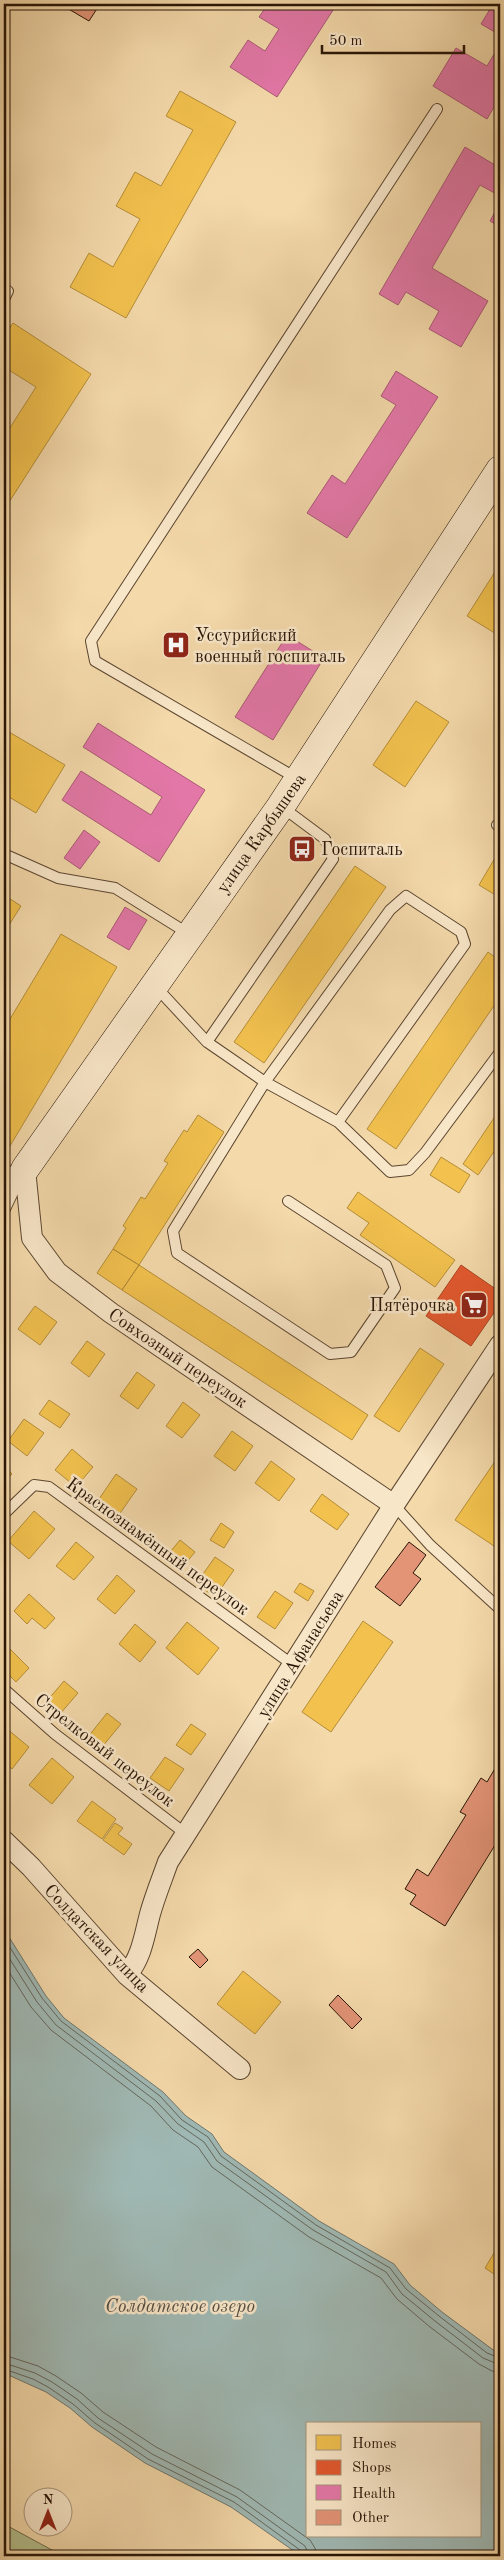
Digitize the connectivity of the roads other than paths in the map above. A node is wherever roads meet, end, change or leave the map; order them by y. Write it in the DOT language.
graph roads {
  1 [pos="437,109"];
  2 [pos="500,470"];
  3 [pos="298,780"];
  4 [pos="281,806"];
  5 [pos="4,854"];
  6 [pos="190,935"];
  7 [pos="155,986"];
  8 [pos="208,1042"];
  9 [pos="500,1052"];
  10 [pos="265,1082"];
  11 [pos="338,1122"];
  12 [pos="14,1176"];
  13 [pos="288,1201"];
  14 [pos="4,1211"];
  15 [pos="500,1345"];
  16 [pos="394,1505"];
  17 [pos="4,1514"];
  18 [pos="500,1609"];
  19 [pos="293,1665"];
  20 [pos="4,1689"];
  21 [pos="186,1834"];
  22 [pos="4,1841"];
  23 [pos="127,1975"];
  24 [pos="240,2069"];
  1 -- 3 [label="lane"];
  2 -- 3 [label="street, улица Карбышева"];
  3 -- 4 [label="street, улица Карбышева"];
  4 -- 6 [label="street, улица Карбышева"];
  4 -- 8 [label="lane"];
  5 -- 6 [label="lane"];
  6 -- 7 [label="street, улица Карбышева"];
  7 -- 8 [label="lane"];
  7 -- 12 [label="street, улица Карбышева"];
  8 -- 10 [label="lane"];
  9 -- 11 [label="lane"];
  10 -- 11 [label="lane"];
  10 -- 11 [label="lane"];
  10 -- 13 [label="lane"];
  12 -- 14 [label="lane"];
  12 -- 16 [label="street, Совхозный переулок"];
  15 -- 16 [label="street, улица Афанасьева"];
  16 -- 18 [label="lane"];
  16 -- 19 [label="street, улица Афанасьева"];
  17 -- 19 [label="lane, Краснознамённый переулок"];
  19 -- 21 [label="street, улица Афанасьева"];
  20 -- 21 [label="lane, Стрелковый переулок"];
  21 -- 23 [label="street, улица Афанасьева"];
  22 -- 23 [label="street, Солдатская улица"];
  23 -- 24 [label="street, Солдатская улица"];
}
